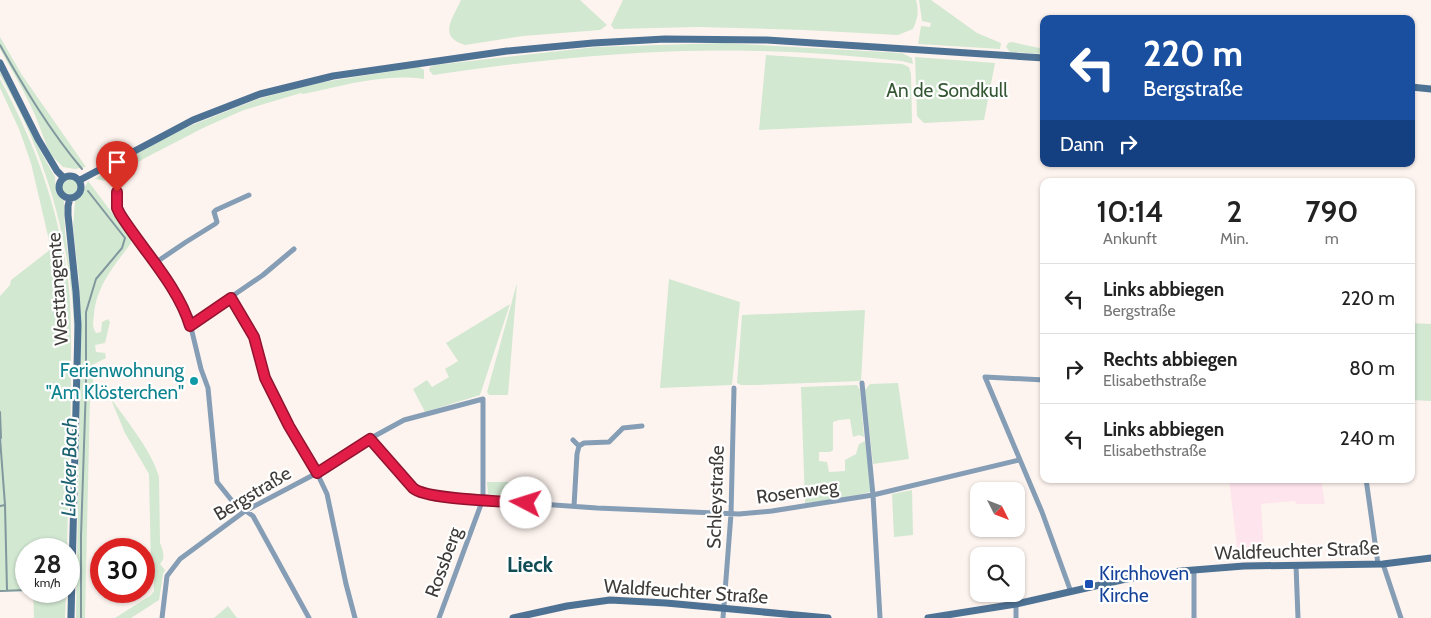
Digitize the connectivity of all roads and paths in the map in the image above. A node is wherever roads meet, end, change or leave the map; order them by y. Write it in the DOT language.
graph roads {
  1 [pos="1040,58"];
  2 [pos="0,63"];
  3 [pos="1415,87"];
  4 [pos="1431,89"];
  5 [pos="63,177"];
  6 [pos="80,180"];
  7 [pos="117,192"];
  8 [pos="249,196"];
  9 [pos="70,198"];
  10 [pos="294,249"];
  11 [pos="154,263"];
  12 [pos="231,298"];
  13 [pos="190,326"];
  14 [pos="1040,380"];
  15 [pos="862,383"];
  16 [pos="734,388"];
  17 [pos="483,399"];
  18 [pos="642,426"];
  19 [pos="370,439"];
  20 [pos="573,440"];
  21 [pos="579,446"];
  22 [pos="1019,460"];
  23 [pos="317,473"];
  24 [pos="1367,483"];
  25 [pos="873,495"];
  26 [pos="483,499"];
  27 [pos="574,506"];
  28 [pos="245,511"];
  29 [pos="731,514"];
  30 [pos="1431,558"];
  31 [pos="1381,564"];
  32 [pos="1296,565"];
  33 [pos="1194,570"];
  34 [pos="1072,592"];
  35 [pos="1016,604"];
  36 [pos="724,608"];
  37 [pos="525,616"];
  38 [pos="71,618"];
  39 [pos="162,618"];
  40 [pos="309,618"];
  41 [pos="355,618"];
  42 [pos="439,618"];
  43 [pos="513,618"];
  44 [pos="723,618"];
  45 [pos="828,618"];
  46 [pos="880,618"];
  47 [pos="928,618"];
  48 [pos="1016,618"];
  49 [pos="1194,618"];
  50 [pos="1298,618"];
  51 [pos="1401,618"];
  1 -- 6 [label="main road"];
  2 -- 5 [label="main road"];
  3 -- 4 [label="main road"];
  5 -- 6 [label="main road"];
  5 -- 9 [label="main road"];
  6 -- 9 [label="main road"];
  7 -- 11 [label="street"];
  8 -- 11 [label="street"];
  9 -- 38 [label="main road, Westtangente"];
  10 -- 12 [label="street"];
  11 -- 13 [label="street"];
  12 -- 13 [label="street"];
  12 -- 23 [label="street"];
  13 -- 28 [label="street"];
  14 -- 22 [label="street"];
  15 -- 25 [label="street"];
  16 -- 29 [label="street, Schleystraße"];
  17 -- 19 [label="street, Bergstraße"];
  17 -- 26 [label="street, Rossberg"];
  18 -- 21 [label="street"];
  19 -- 23 [label="street, Bergstraße"];
  19 -- 26 [label="street, Rosenweg"];
  20 -- 21 [label="street"];
  21 -- 27 [label="street"];
  22 -- 25 [label="street, Rosenweg"];
  22 -- 34 [label="street"];
  23 -- 28 [label="street, Bergstraße"];
  23 -- 41 [label="street"];
  24 -- 31 [label="street"];
  25 -- 29 [label="street, Rosenweg"];
  25 -- 46 [label="street"];
  26 -- 27 [label="street, Rosenweg"];
  26 -- 42 [label="street, Rossberg"];
  27 -- 29 [label="street, Rosenweg"];
  28 -- 39 [label="street, Bergstraße"];
  28 -- 40 [label="street"];
  29 -- 36 [label="street, Schleystraße"];
  30 -- 31 [label="main road, Waldfeuchter Straße"];
  31 -- 32 [label="main road, Waldfeuchter Straße"];
  31 -- 51 [label="street"];
  32 -- 33 [label="main road, Waldfeuchter Straße"];
  32 -- 50 [label="street"];
  33 -- 34 [label="main road, Waldfeuchter Straße"];
  33 -- 49 [label="street"];
  34 -- 35 [label="main road, Waldfeuchter Straße"];
  35 -- 47 [label="main road, Waldfeuchter Straße"];
  35 -- 48 [label="street"];
  36 -- 37 [label="main road, Waldfeuchter Straße"];
  36 -- 44 [label="street, Schleystraße"];
  36 -- 45 [label="main road, Waldfeuchter Straße"];
  37 -- 43 [label="main road, Waldfeuchter Straße"];
}
